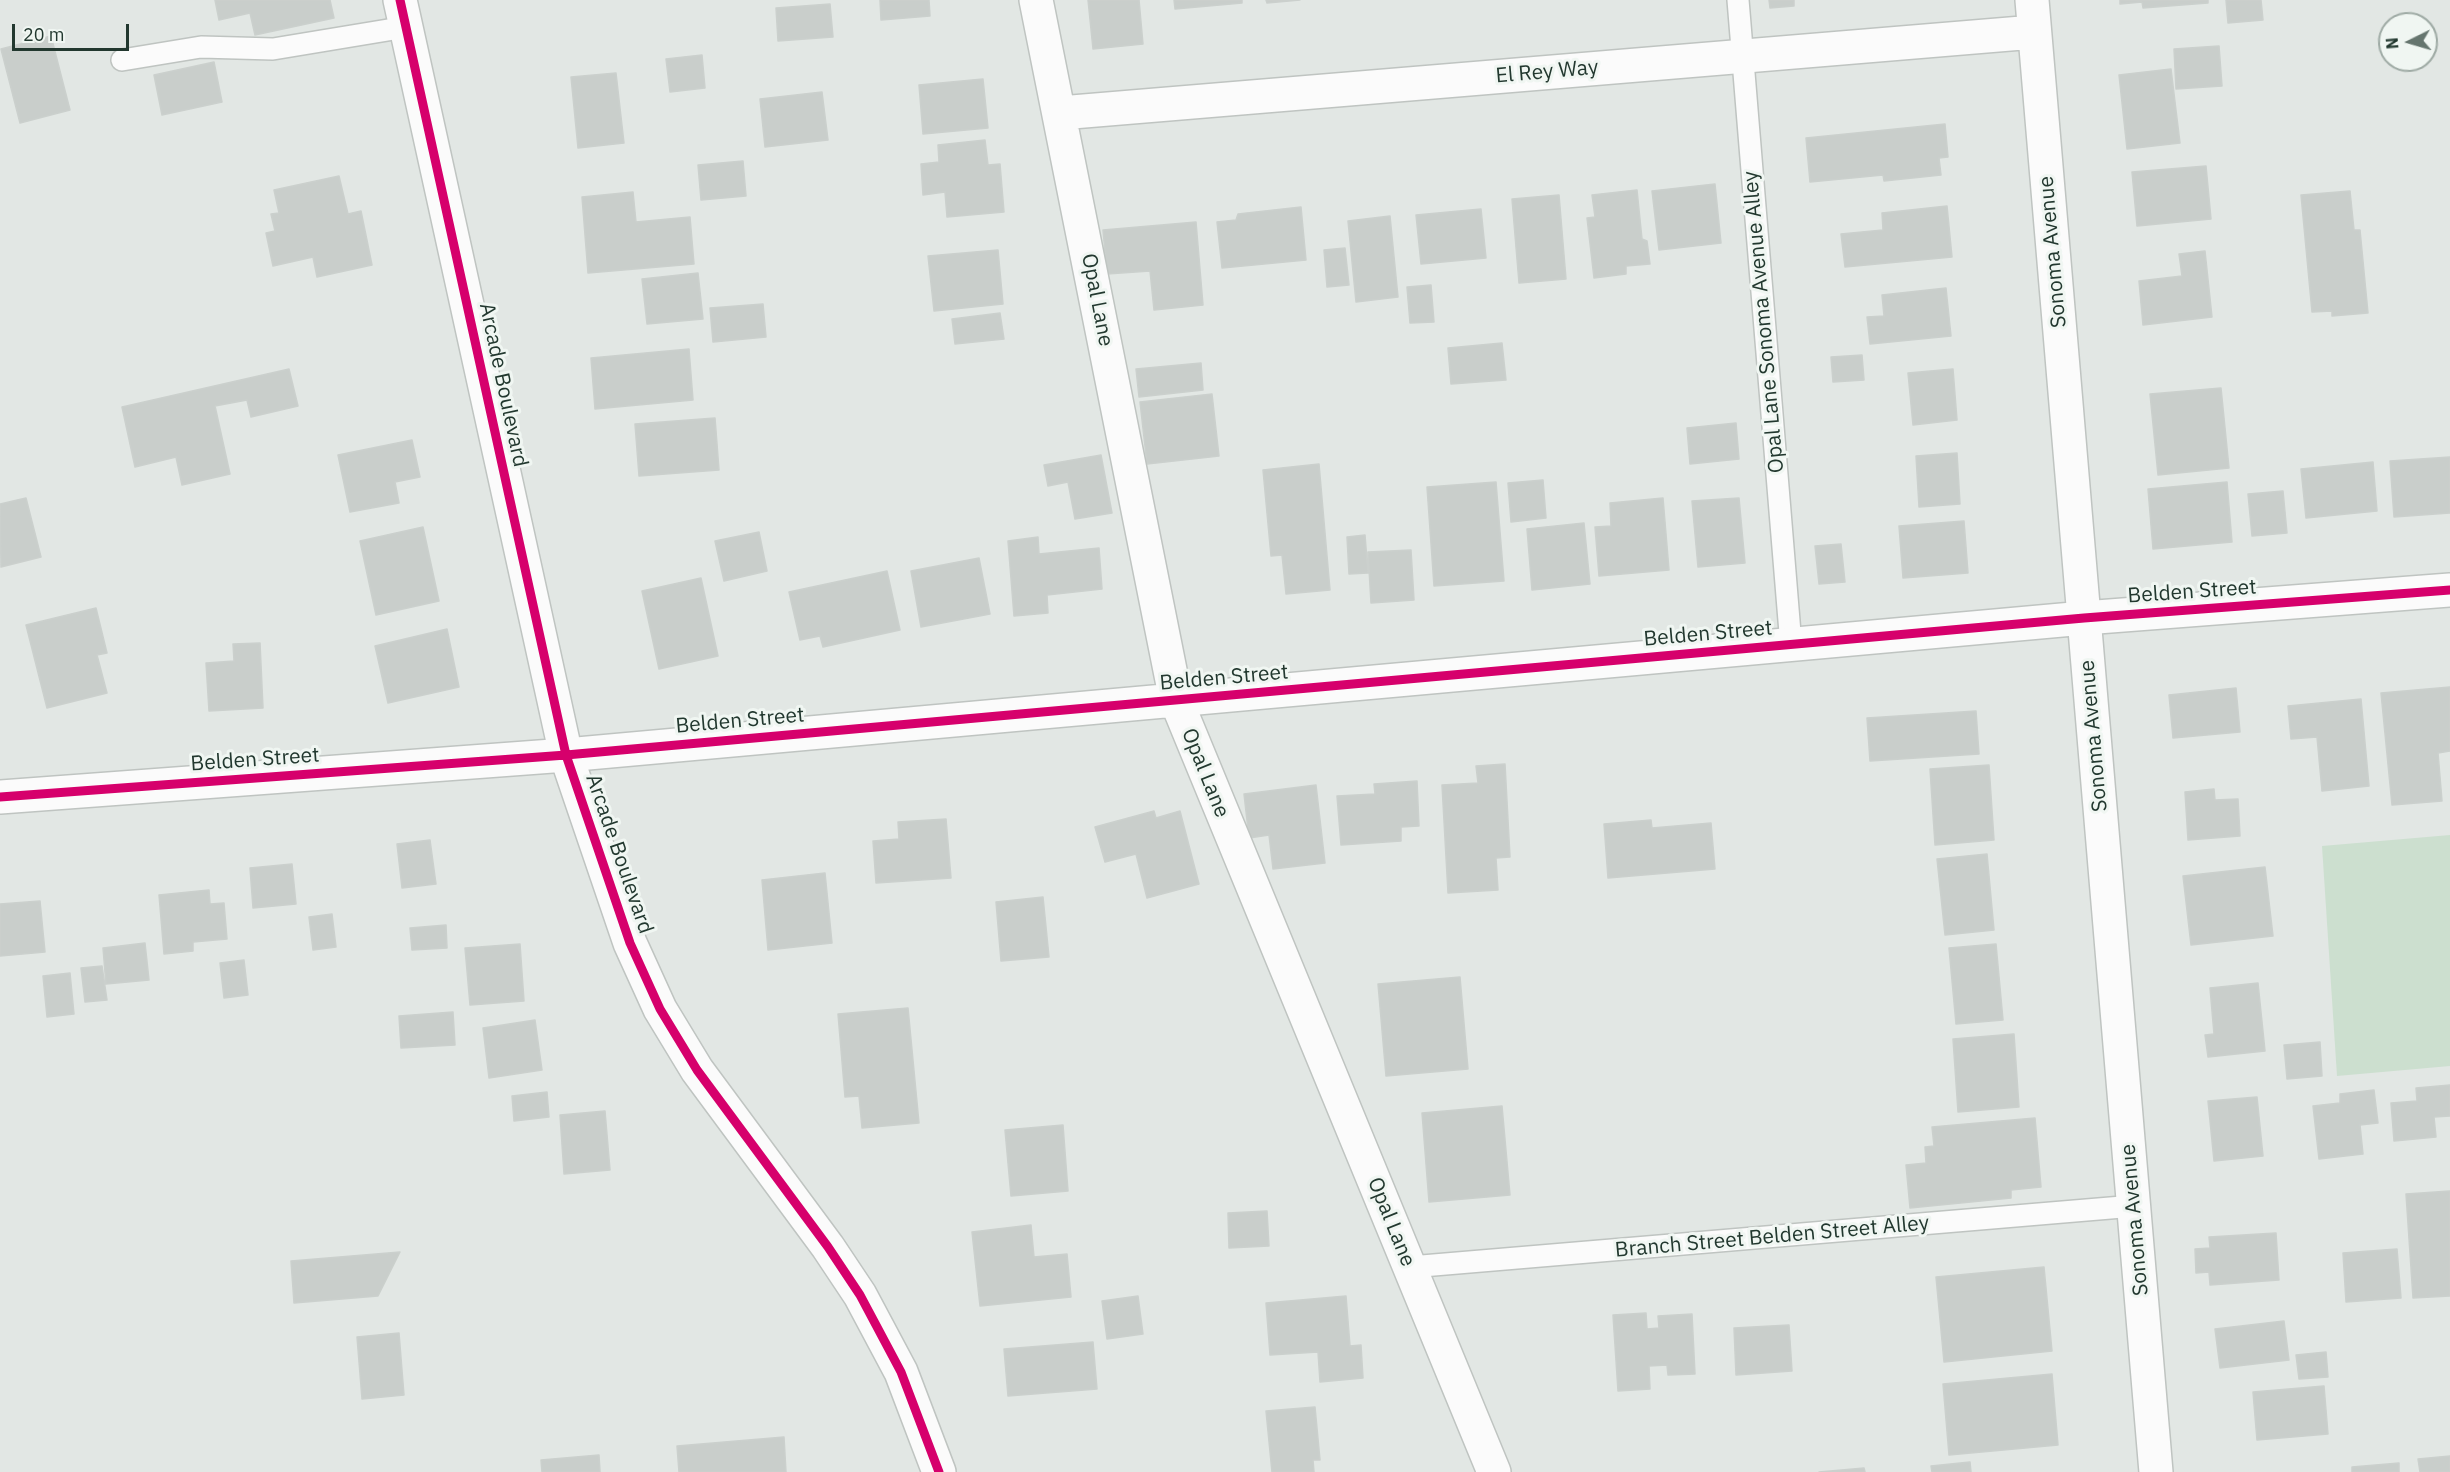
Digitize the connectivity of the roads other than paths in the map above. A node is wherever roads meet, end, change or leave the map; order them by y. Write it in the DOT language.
graph roads {
  1 [pos="1036,0"];
  2 [pos="1738,0"];
  3 [pos="403,13"];
  4 [pos="2033,16"];
  5 [pos="1743,56"];
  6 [pos="122,60"];
  7 [pos="1060,113"];
  8 [pos="2450,590"];
  9 [pos="2084,618"];
  10 [pos="1791,645"];
  11 [pos="1176,700"];
  12 [pos="566,755"];
  13 [pos="0,797"];
  14 [pos="2134,1206"];
  15 [pos="1410,1267"];
  16 [pos="939,1472"];
  17 [pos="1494,1472"];
  18 [pos="2156,1472"];
  1 -- 7 [label="street, Opal Lane"];
  2 -- 5 [label="lane, Opal Lane Sonoma Avenue Alley"];
  3 -- 6 [label="lane"];
  3 -- 12 [label="street, Arcade Boulevard"];
  4 -- 5 [label="street, El Rey Way"];
  4 -- 9 [label="street, Sonoma Avenue"];
  5 -- 7 [label="street, El Rey Way"];
  5 -- 10 [label="lane, Opal Lane Sonoma Avenue Alley"];
  7 -- 11 [label="street, Opal Lane"];
  8 -- 9 [label="street, Belden Street"];
  9 -- 10 [label="street, Belden Street"];
  9 -- 14 [label="street, Sonoma Avenue"];
  10 -- 11 [label="street, Belden Street"];
  11 -- 12 [label="street, Belden Street"];
  11 -- 15 [label="street, Opal Lane"];
  12 -- 13 [label="street, Belden Street"];
  12 -- 16 [label="street, Arcade Boulevard"];
  14 -- 15 [label="lane, Branch Street Belden Street Alley"];
  14 -- 18 [label="street, Sonoma Avenue"];
  15 -- 17 [label="street, Opal Lane"];
}
